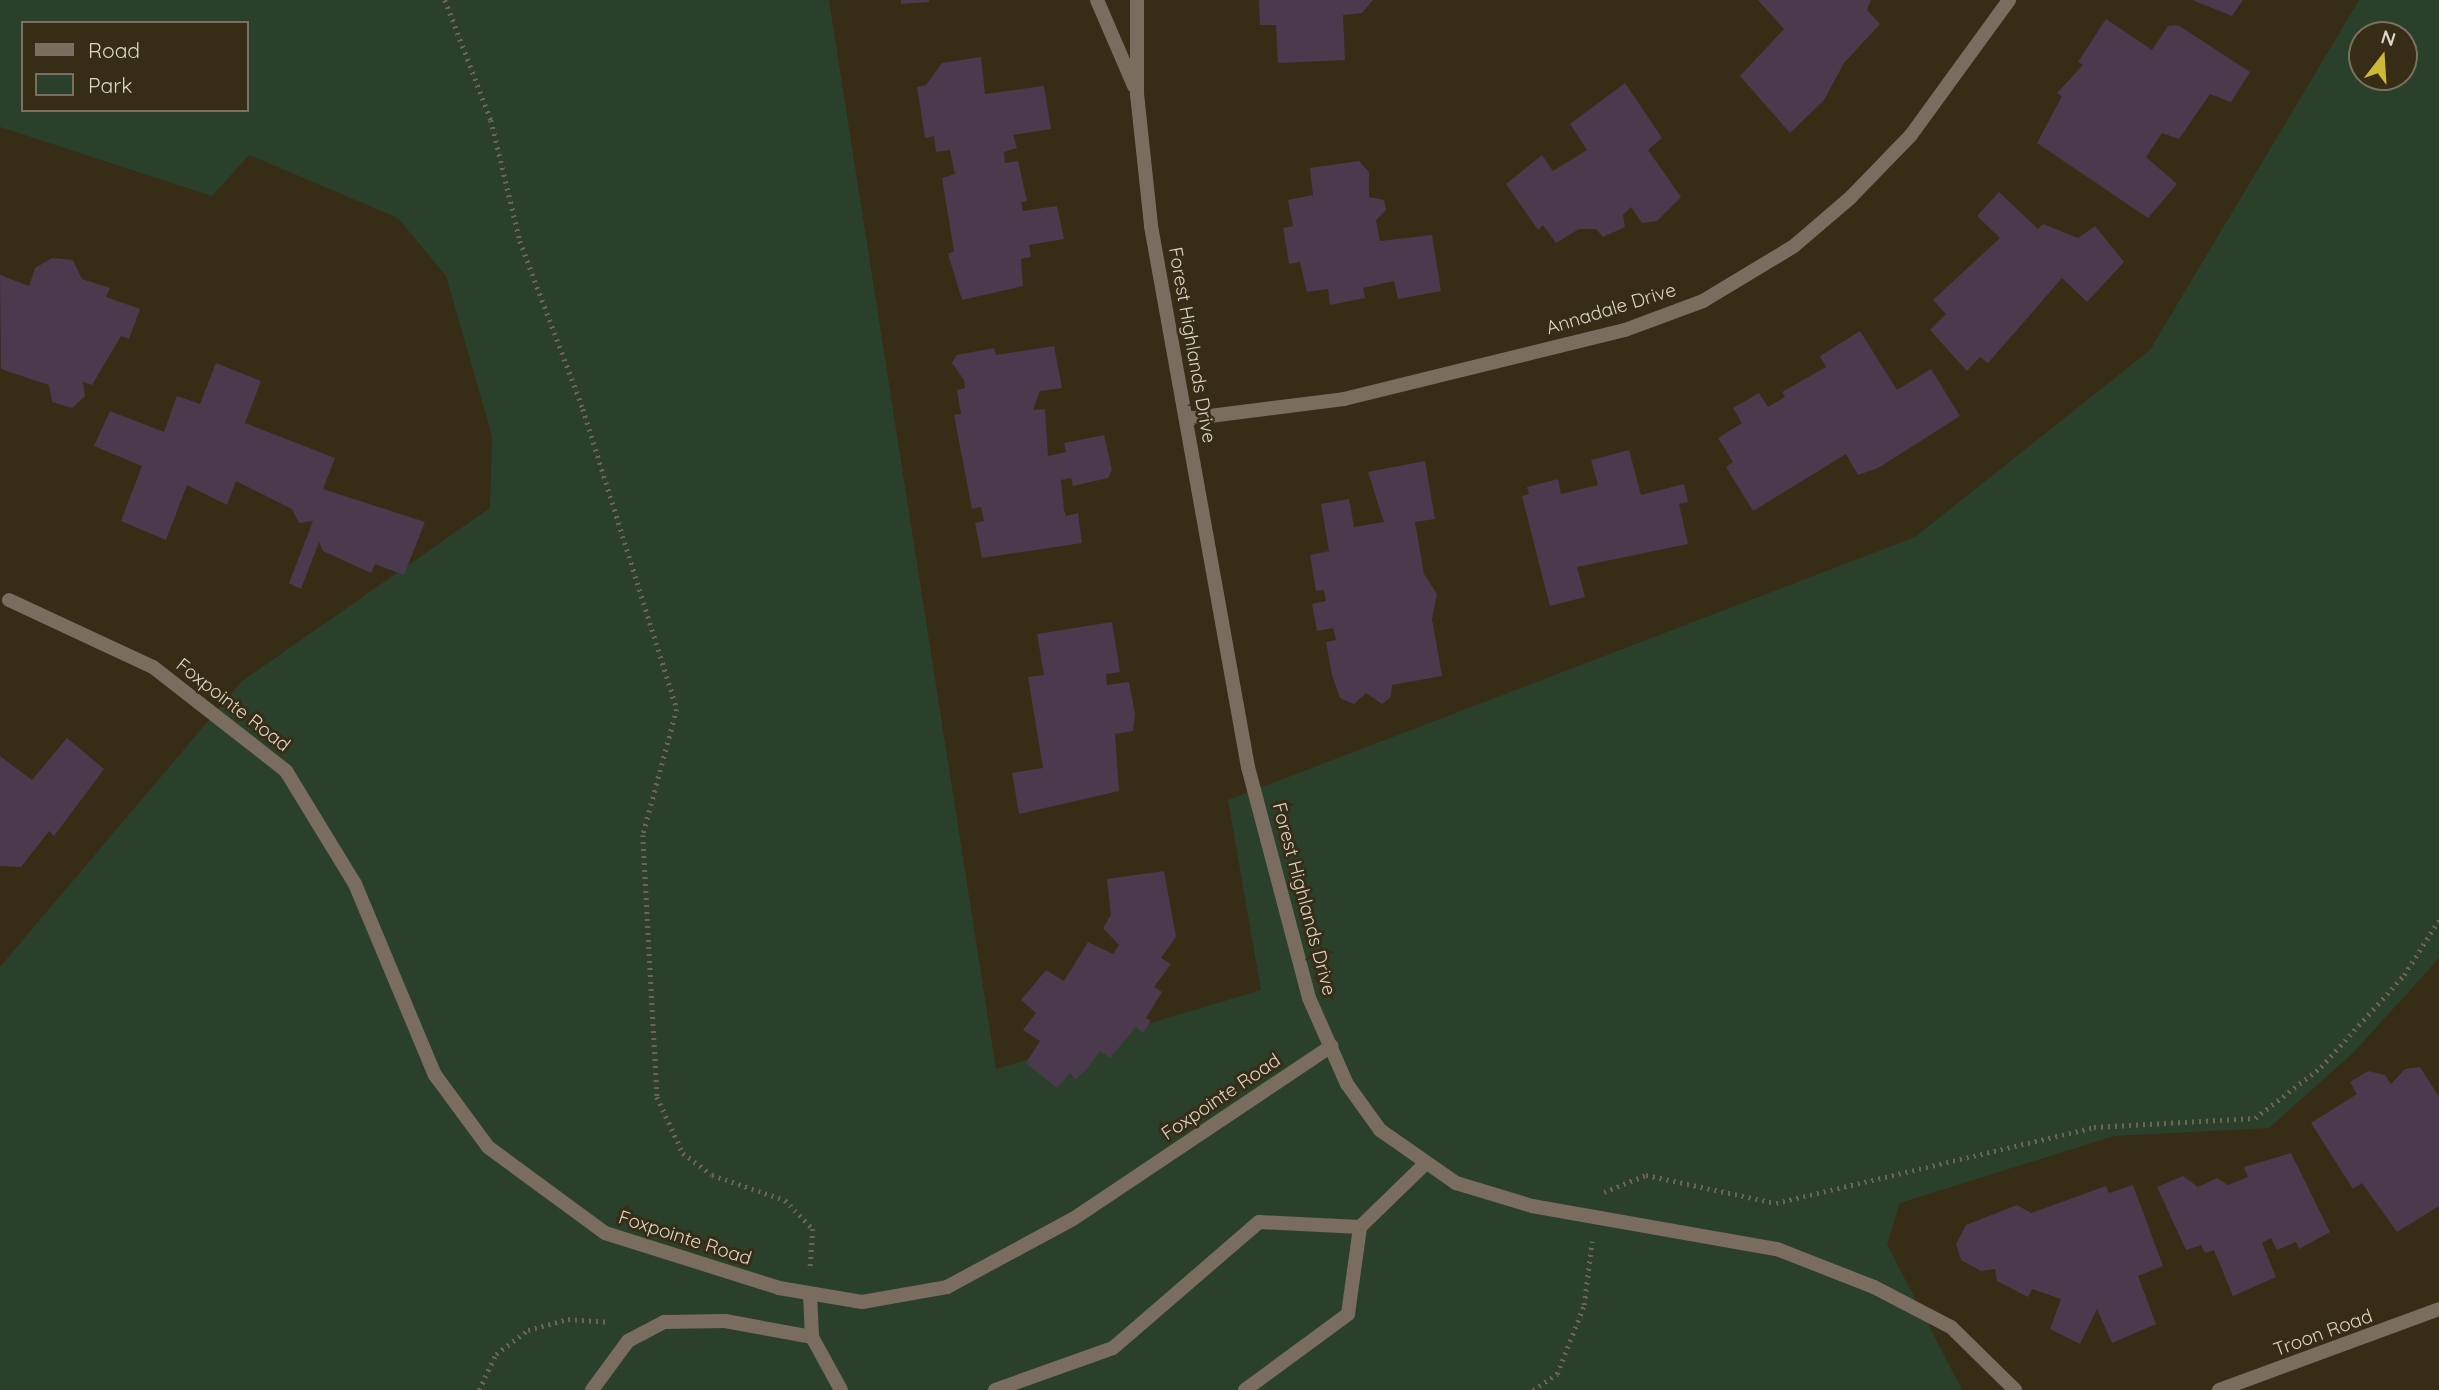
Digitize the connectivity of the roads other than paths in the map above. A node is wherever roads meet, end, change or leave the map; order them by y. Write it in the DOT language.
graph roads {
  1 [pos="1097,0"];
  2 [pos="1137,0"];
  3 [pos="2009,0"];
  4 [pos="1137,94"];
  5 [pos="1186,419"];
  6 [pos="3,596"];
  7 [pos="1331,1046"];
  8 [pos="1423,1166"];
  9 [pos="1360,1227"];
  10 [pos="810,1294"];
  11 [pos="2439,1309"];
  12 [pos="812,1337"];
  13 [pos="592,1390"];
  14 [pos="841,1390"];
  15 [pos="995,1390"];
  16 [pos="1245,1390"];
  17 [pos="2015,1390"];
  18 [pos="2219,1390"];
  1 -- 4 [label="street, Forest Highlands Drive"];
  2 -- 4 [label="street, Forest Highlands Drive"];
  3 -- 5 [label="street, Annadale Drive"];
  4 -- 5 [label="street, Forest Highlands Drive"];
  5 -- 7 [label="street, Forest Highlands Drive"];
  6 -- 10 [label="street, Foxpointe Road"];
  7 -- 8 [label="street, Forest Highlands Drive"];
  7 -- 10 [label="street, Foxpointe Road"];
  8 -- 9 [label="street"];
  8 -- 17 [label="street, Forest Highlands Drive"];
  9 -- 15 [label="street"];
  9 -- 16 [label="street"];
  10 -- 12 [label="street"];
  11 -- 18 [label="street, Troon Road"];
  12 -- 13 [label="street"];
  12 -- 14 [label="street"];
}
